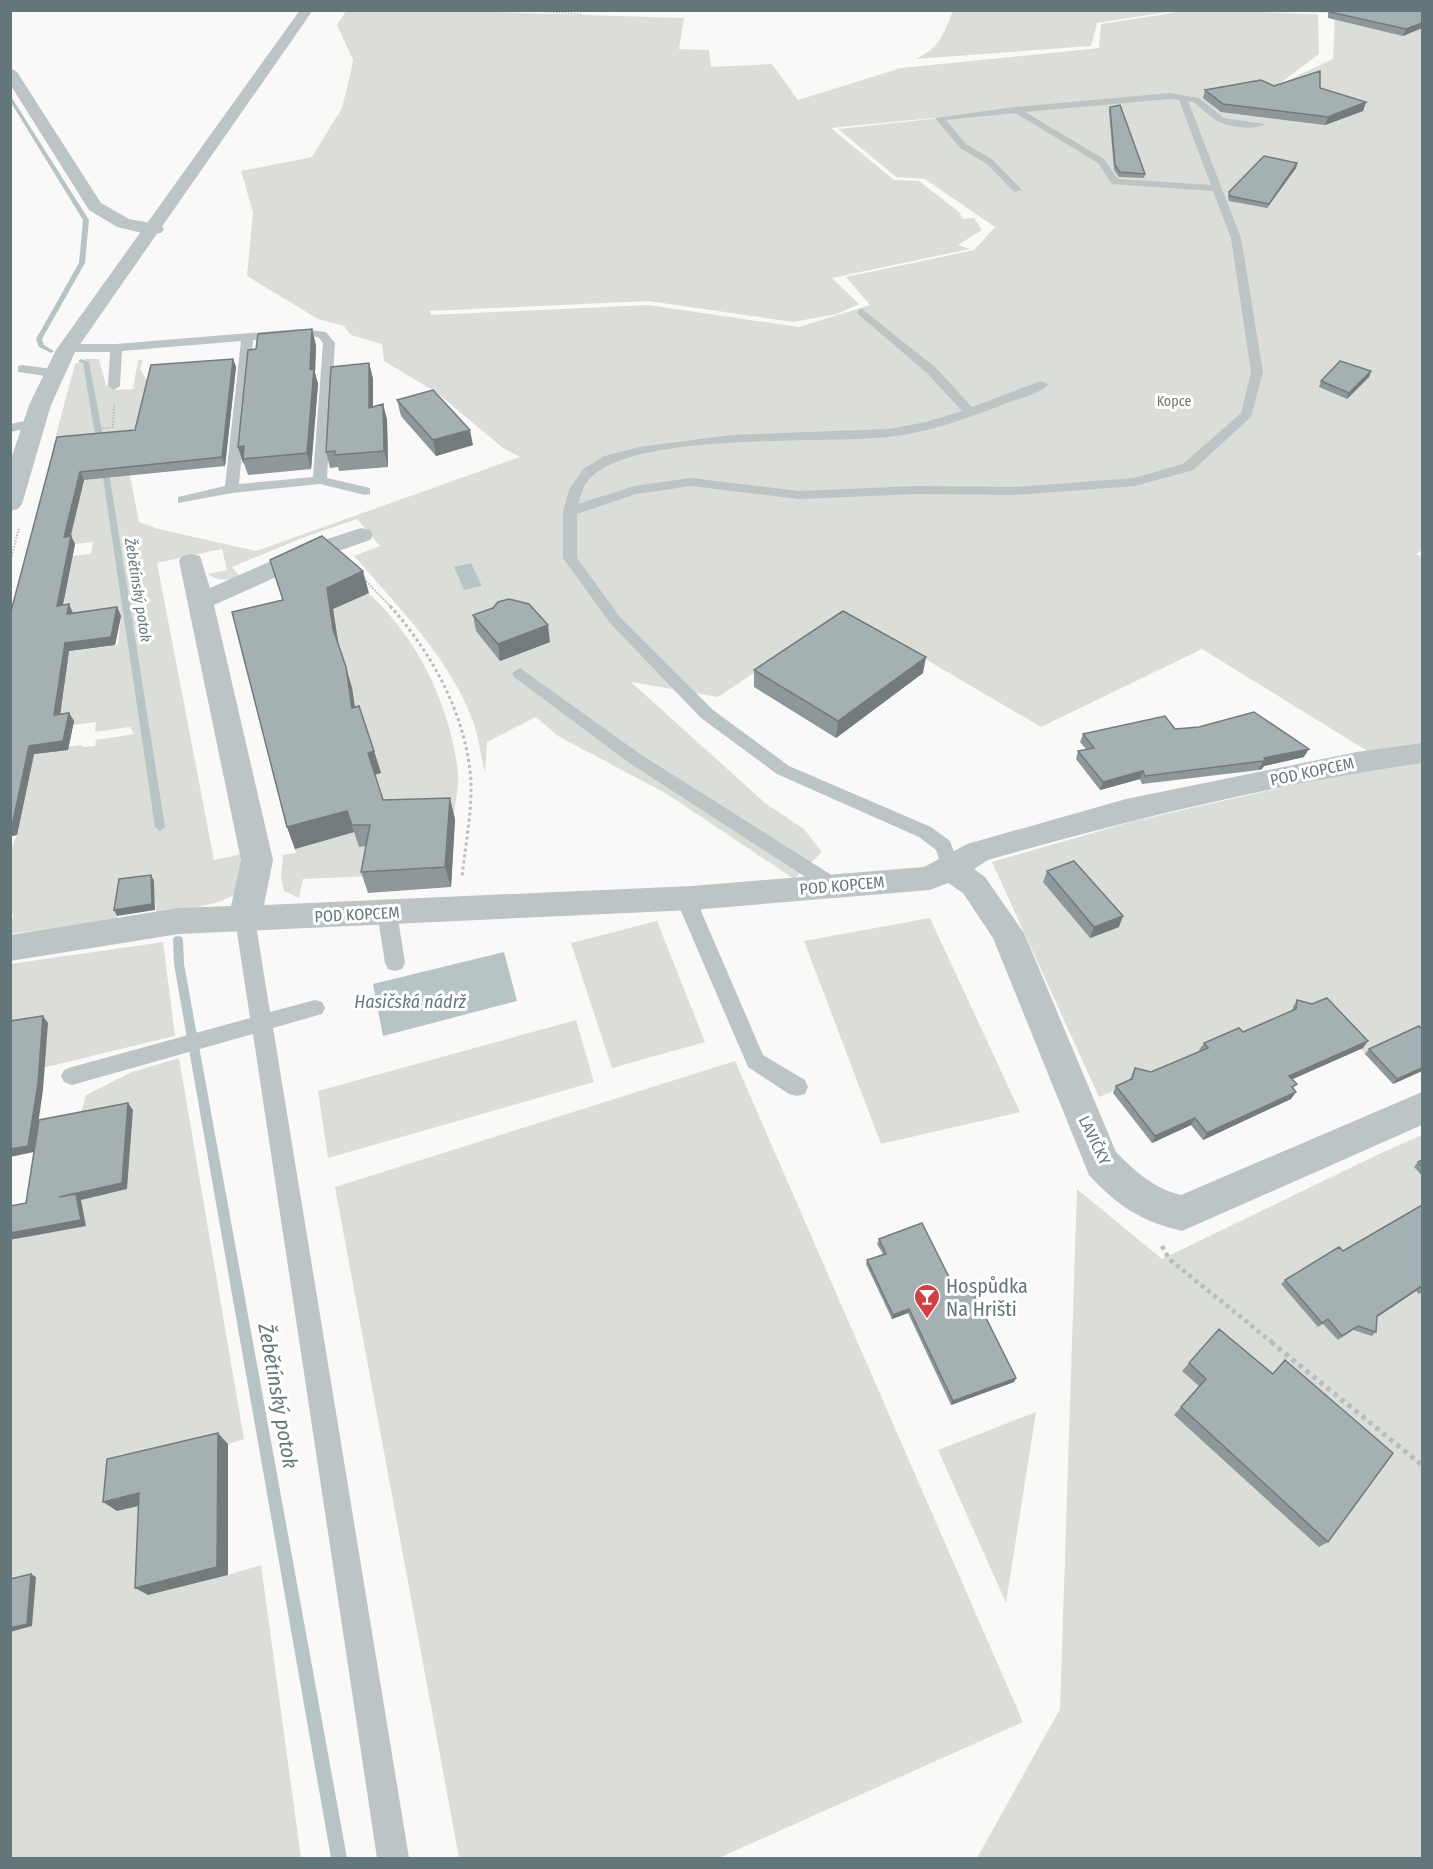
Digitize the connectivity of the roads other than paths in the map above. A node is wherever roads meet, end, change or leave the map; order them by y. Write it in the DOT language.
graph roads {
  1 [pos="307,10"];
  2 [pos="10,72"];
  3 [pos="1183,99"];
  4 [pos="1016,110"];
  5 [pos="1261,124"];
  6 [pos="1217,188"];
  7 [pos="1017,190"];
  8 [pos="155,229"];
  9 [pos="862,312"];
  10 [pos="247,337"];
  11 [pos="117,348"];
  12 [pos="62,358"];
  13 [pos="22,369"];
  14 [pos="1042,385"];
  15 [pos="114,386"];
  16 [pos="970,412"];
  17 [pos="25,426"];
  18 [pos="320,480"];
  19 [pos="232,489"];
  20 [pos="364,491"];
  21 [pos="183,500"];
  22 [pos="10,504"];
  23 [pos="570,512"];
  24 [pos="361,535"];
  25 [pos="191,561"];
  26 [pos="200,602"];
  27 [pos="520,673"];
  28 [pos="1422,753"];
  29 [pos="951,869"];
  30 [pos="834,886"];
  31 [pos="692,898"];
  32 [pos="387,912"];
  33 [pos="245,919"];
  34 [pos="10,948"];
  35 [pos="395,963"];
  36 [pos="315,1008"];
  37 [pos="261,1022"];
  38 [pos="72,1076"];
  39 [pos="797,1087"];
  40 [pos="1422,1108"];
  41 [pos="393,1858"];
  1 -- 8 [label="street"];
  2 -- 8 [label="street"];
  3 -- 4 [label="lane"];
  3 -- 5 [label="lane"];
  3 -- 6 [label="lane"];
  4 -- 6 [label="lane"];
  4 -- 7 [label="lane"];
  6 -- 23 [label="lane"];
  8 -- 12 [label="street"];
  9 -- 16 [label="lane"];
  10 -- 11 [label="lane"];
  10 -- 18 [label="lane"];
  10 -- 19 [label="lane"];
  11 -- 12 [label="lane"];
  11 -- 15 [label="lane"];
  12 -- 13 [label="lane"];
  12 -- 17 [label="street"];
  14 -- 16 [label="lane"];
  16 -- 23 [label="lane"];
  17 -- 22 [label="street"];
  18 -- 19 [label="lane"];
  18 -- 20 [label="lane"];
  19 -- 21 [label="lane"];
  23 -- 29 [label="lane"];
  24 -- 26 [label="street"];
  25 -- 26 [label="street"];
  26 -- 33 [label="street"];
  27 -- 30 [label="lane"];
  28 -- 29 [label="street, POD KOPCEM"];
  29 -- 30 [label="street, POD KOPCEM"];
  29 -- 40 [label="street, LAVIČKY"];
  30 -- 31 [label="street, POD KOPCEM"];
  31 -- 32 [label="street, POD KOPCEM"];
  31 -- 39 [label="lane"];
  32 -- 33 [label="street, POD KOPCEM"];
  32 -- 35 [label="lane"];
  33 -- 34 [label="street, POD KOPCEM"];
  33 -- 37 [label="lane"];
  36 -- 37 [label="lane"];
  37 -- 38 [label="lane"];
  37 -- 41 [label="lane"];
}
